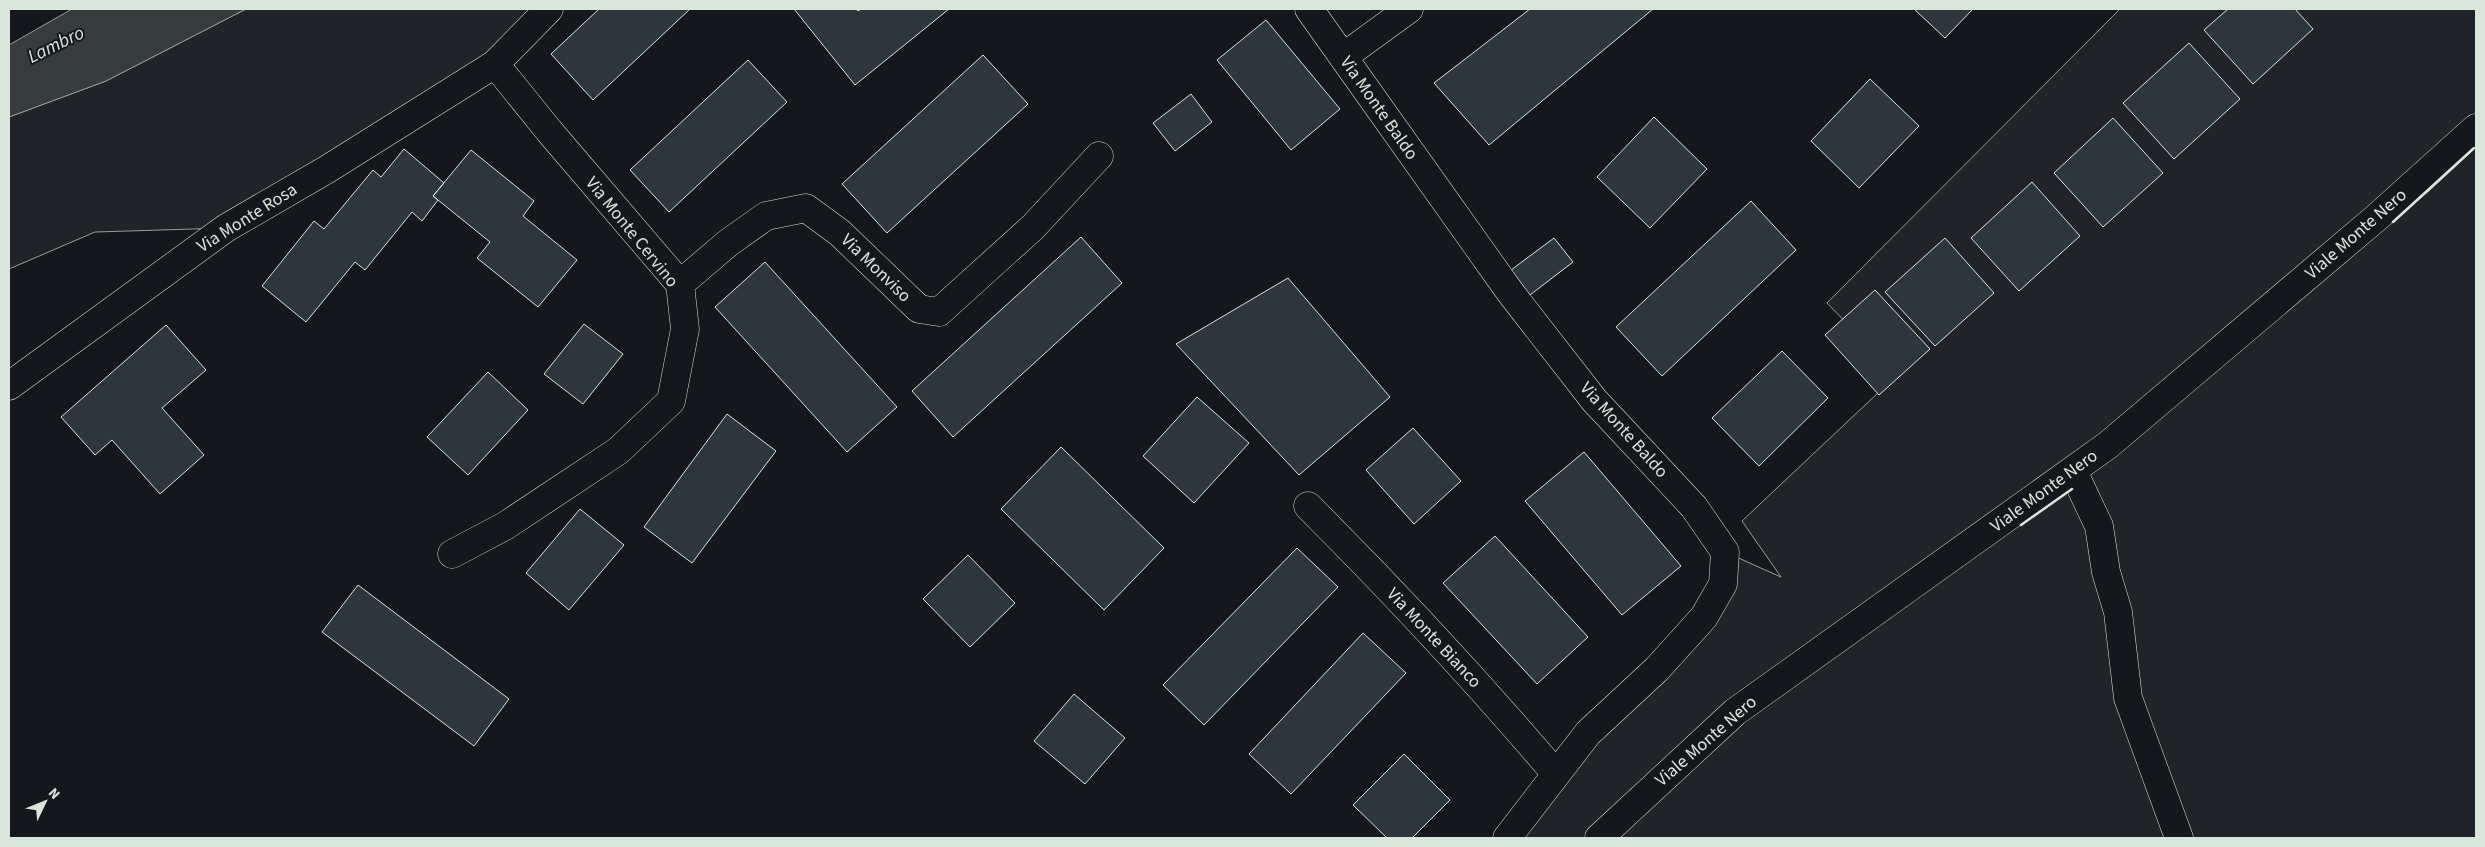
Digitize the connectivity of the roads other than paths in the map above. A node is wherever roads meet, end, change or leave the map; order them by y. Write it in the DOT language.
graph roads {
  1 [pos="549,9"];
  2 [pos="1309,9"];
  3 [pos="1409,9"];
  4 [pos="1343,56"];
  5 [pos="495,64"];
  6 [pos="2476,128"];
  7 [pos="1099,156"];
  8 [pos="680,284"];
  9 [pos="9,386"];
  10 [pos="2073,471"];
  11 [pos="1308,506"];
  12 [pos="452,554"];
  13 [pos="1556,774"];
  14 [pos="1507,838"];
  15 [pos="1599,838"];
  16 [pos="2179,838"];
  1 -- 5 [label="street, Via Monte Rosa"];
  2 -- 4 [label="street, Via Monte Baldo"];
  3 -- 4 [label="street"];
  4 -- 13 [label="street, Via Monte Baldo"];
  5 -- 8 [label="street, Via Monte Cervino"];
  5 -- 9 [label="street, Via Monte Rosa"];
  6 -- 10 [label="street, Viale Monte Nero"];
  7 -- 8 [label="street, Via Monviso"];
  8 -- 12 [label="street, Via Monte Cervino"];
  10 -- 15 [label="street, Viale Monte Nero"];
  10 -- 16 [label="street"];
  11 -- 13 [label="street, Via Monte Bianco"];
  13 -- 14 [label="street, Via Monte Baldo"];
}
